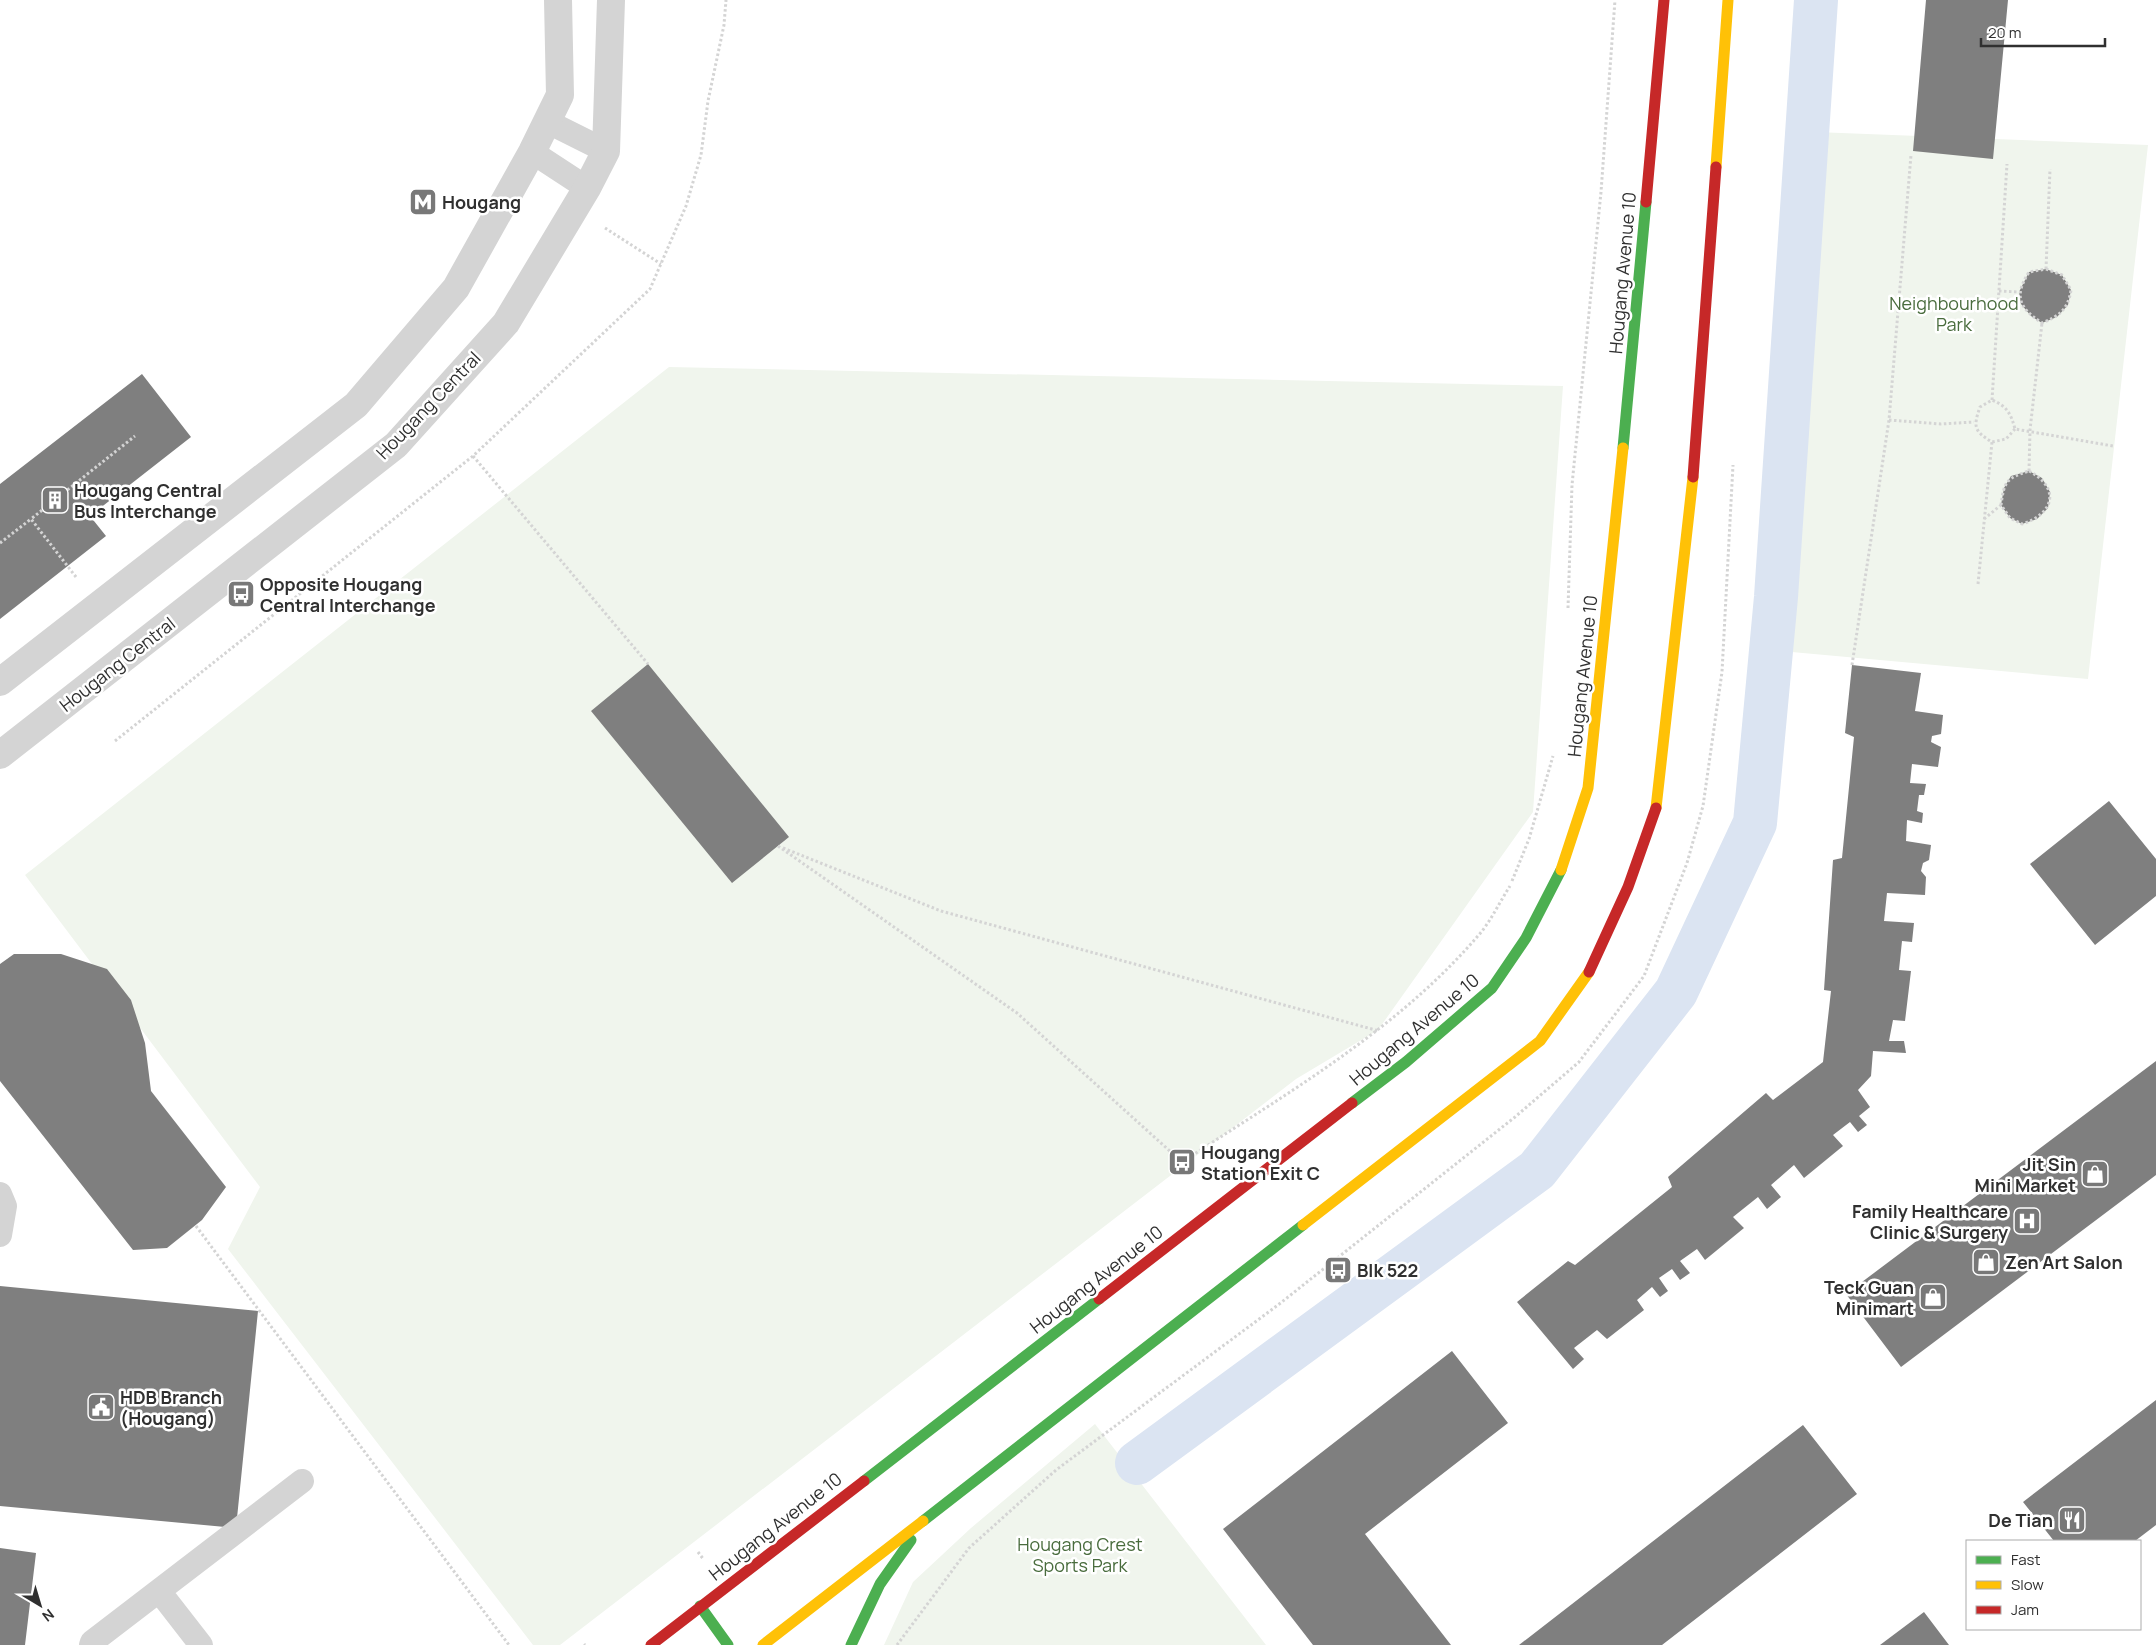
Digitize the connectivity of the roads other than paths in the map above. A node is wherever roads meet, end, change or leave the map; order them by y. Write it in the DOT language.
graph roads {
  1 [pos="558,0"];
  2 [pos="611,0"];
  3 [pos="1664,0"];
  4 [pos="1728,0"];
  5 [pos="548,122"];
  6 [pos="606,150"];
  7 [pos="532,152"];
  8 [pos="587,188"];
  9 [pos="0,682"];
  10 [pos="0,754"];
  11 [pos="0,1194"];
  12 [pos="0,1235"];
  13 [pos="302,1481"];
  14 [pos="935,1510"];
  15 [pos="159,1591"];
  16 [pos="700,1606"];
  17 [pos="91,1645"];
  18 [pos="201,1645"];
  19 [pos="651,1645"];
  20 [pos="728,1645"];
  21 [pos="763,1645"];
  22 [pos="850,1645"];
  1 -- 5 [label="street"];
  2 -- 6 [label="street, Hougang Central"];
  3 -- 16 [label="main road, Hougang Avenue 10"];
  4 -- 14 [label="main road"];
  5 -- 6 [label="lane"];
  5 -- 7 [label="street"];
  6 -- 8 [label="street, Hougang Central"];
  7 -- 8 [label="lane"];
  7 -- 9 [label="street"];
  8 -- 10 [label="street, Hougang Central"];
  11 -- 12 [label="lane"];
  13 -- 15 [label="lane"];
  14 -- 21 [label="main road"];
  14 -- 22 [label="main road"];
  15 -- 17 [label="lane"];
  15 -- 18 [label="lane"];
  16 -- 19 [label="main road, Hougang Avenue 10"];
  16 -- 20 [label="main road"];
}
